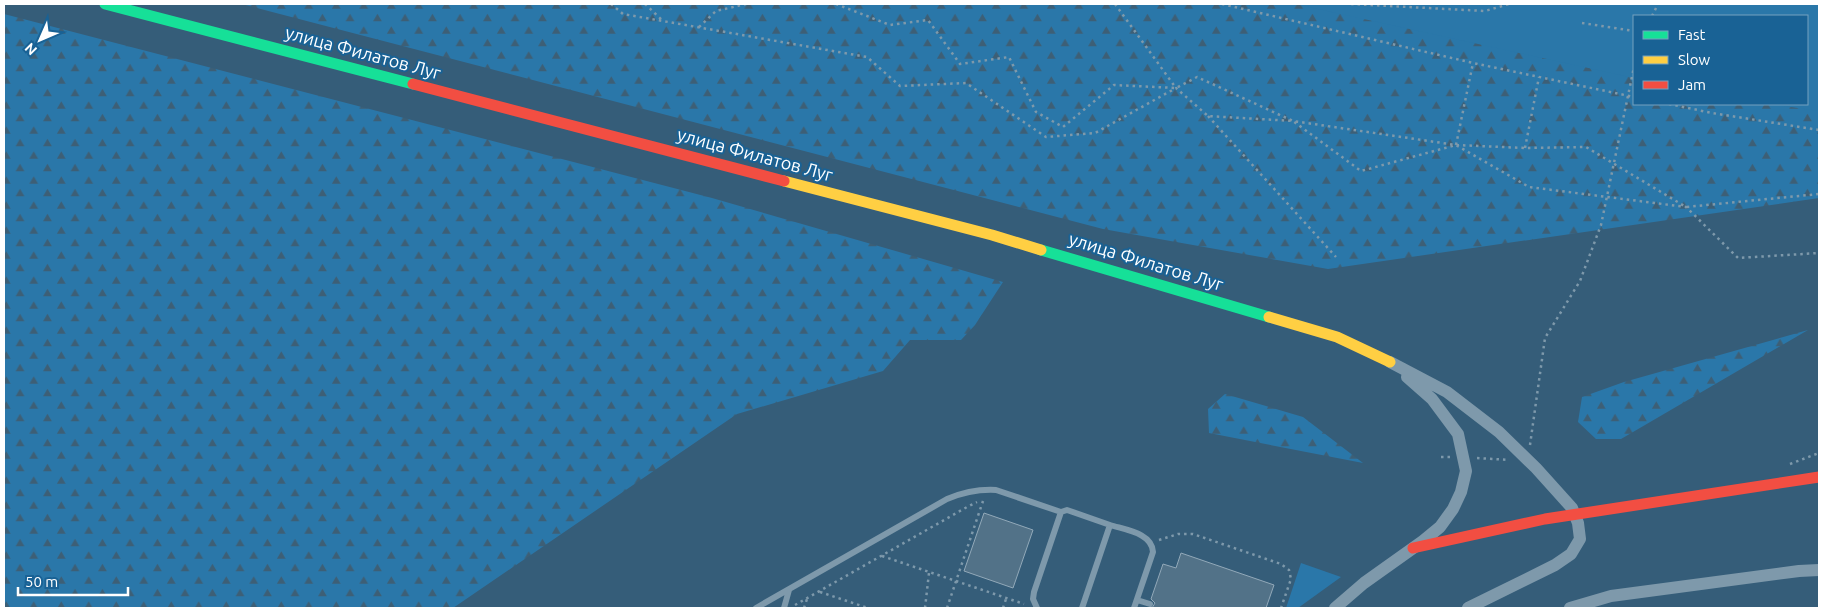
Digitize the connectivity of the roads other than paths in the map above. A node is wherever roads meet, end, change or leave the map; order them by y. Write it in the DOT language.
graph roads {
  1 [pos="105,4"];
  2 [pos="1390,362"];
  3 [pos="1819,478"];
  4 [pos="1061,512"];
  5 [pos="1110,525"];
  6 [pos="1413,548"];
  7 [pos="1819,570"];
  8 [pos="789,590"];
  9 [pos="1137,600"];
  10 [pos="1150,604"];
  11 [pos="756,608"];
  12 [pos="784,608"];
  13 [pos="1037,608"];
  14 [pos="1082,608"];
  15 [pos="1134,608"];
  16 [pos="1335,608"];
  17 [pos="1468,608"];
  18 [pos="1570,608"];
  1 -- 2 [label="street, улица Филатов Луг"];
  2 -- 6 [label="street, улица Филатов Луг"];
  2 -- 17 [label="street, улица Филатов Луг"];
  3 -- 6 [label="street"];
  4 -- 5 [label="lane"];
  4 -- 8 [label="lane"];
  4 -- 13 [label="lane"];
  5 -- 9 [label="lane"];
  5 -- 14 [label="lane"];
  6 -- 16 [label="street, улица Филатов Луг"];
  7 -- 18 [label="street"];
  8 -- 11 [label="lane"];
  8 -- 12 [label="lane"];
  9 -- 10 [label="lane"];
  9 -- 15 [label="lane"];
}
